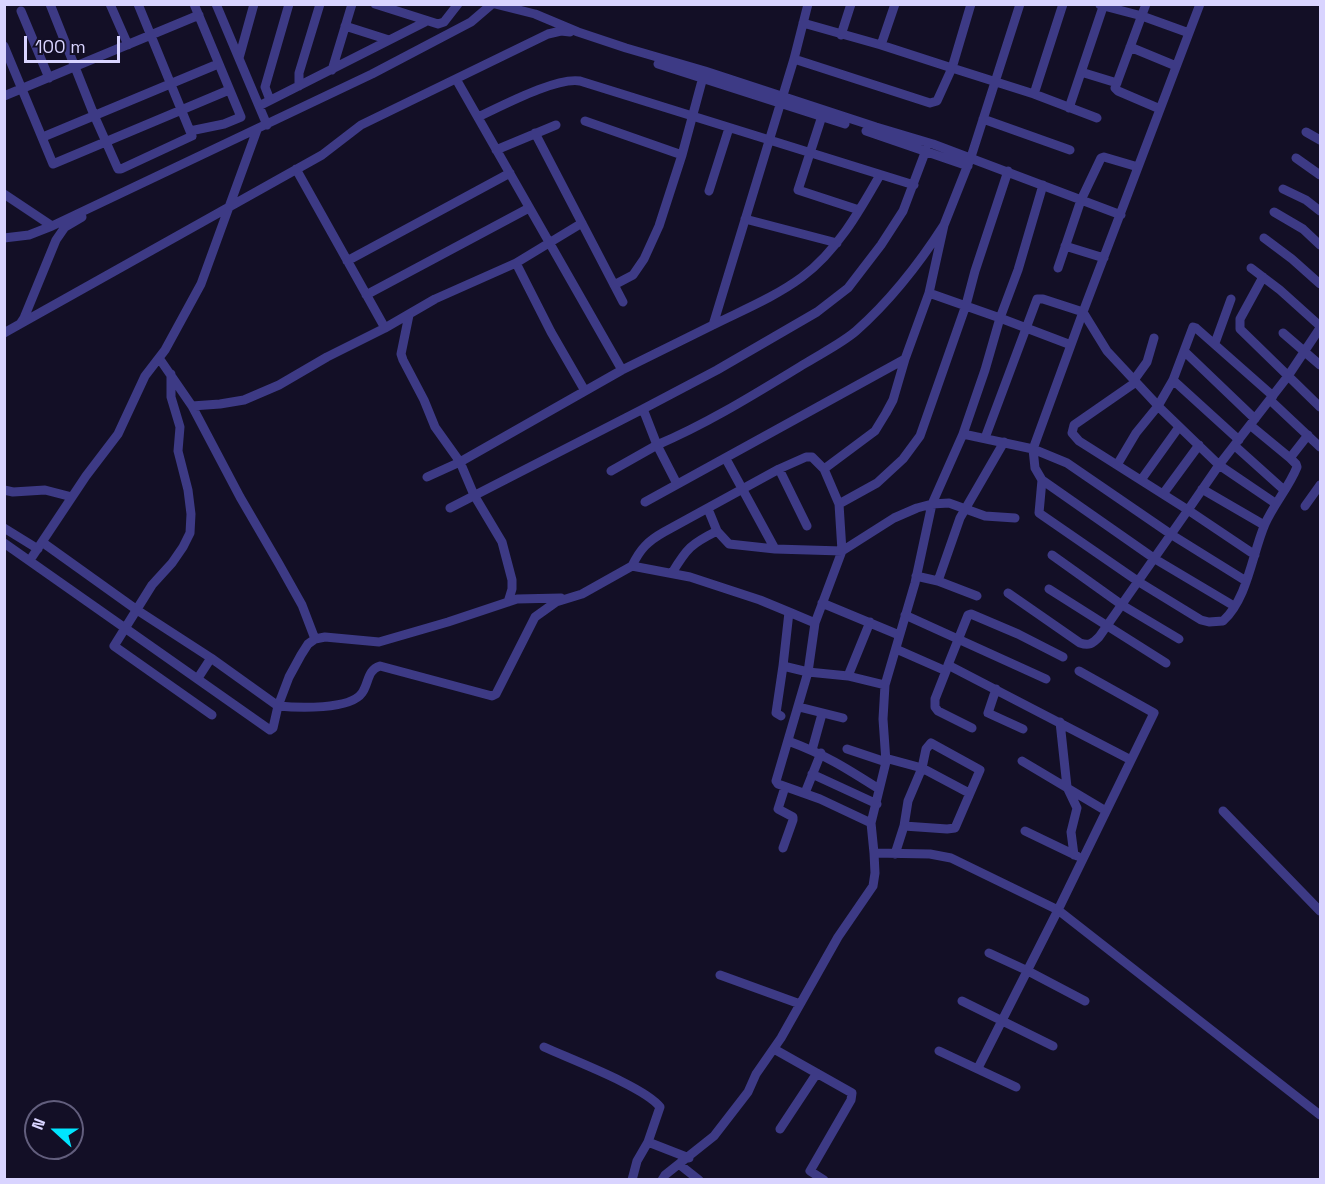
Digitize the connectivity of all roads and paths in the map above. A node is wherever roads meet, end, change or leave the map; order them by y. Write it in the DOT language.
graph roads {
  1 [pos="50,4"];
  2 [pos="110,4"];
  3 [pos="138,4"];
  4 [pos="194,4"];
  5 [pos="216,4"];
  6 [pos="254,4"];
  7 [pos="289,4"];
  8 [pos="320,4"];
  9 [pos="352,4"];
  10 [pos="375,4"];
  11 [pos="458,4"];
  12 [pos="493,4"];
  13 [pos="851,4"];
  14 [pos="895,4"];
  15 [pos="971,4"];
  16 [pos="1020,4"];
  17 [pos="1063,4"];
  18 [pos="1146,4"];
  19 [pos="1200,4"];
  20 [pos="805,5"];
  21 [pos="1102,5"];
  22 [pos="536,9"];
  23 [pos="21,11"];
  24 [pos="199,15"];
  25 [pos="1142,16"];
  26 [pos="425,22"];
  27 [pos="803,23"];
  28 [pos="345,26"];
  29 [pos="577,33"];
  30 [pos="1189,33"];
  31 [pos="152,35"];
  32 [pos="841,35"];
  33 [pos="389,40"];
  34 [pos="128,45"];
  35 [pos="881,45"];
  36 [pos="4,46"];
  37 [pos="1130,47"];
  38 [pos="239,58"];
  39 [pos="794,59"];
  40 [pos="218,64"];
  41 [pos="1176,66"];
  42 [pos="75,67"];
  43 [pos="952,68"];
  44 [pos="332,70"];
  45 [pos="1081,72"];
  46 [pos="704,77"];
  47 [pos="49,78"];
  48 [pos="456,79"];
  49 [pos="996,81"];
  50 [pos="1117,83"];
  51 [pos="171,85"];
  52 [pos="298,86"];
  53 [pos="21,89"];
  54 [pos="228,90"];
  55 [pos="1034,94"];
  56 [pos="4,96"];
  57 [pos="270,100"];
  58 [pos="781,100"];
  59 [pos="259,106"];
  60 [pos="1069,108"];
  61 [pos="1160,110"];
  62 [pos="181,111"];
  63 [pos="94,115"];
  64 [pos="822,116"];
  65 [pos="478,117"];
  66 [pos="693,117"];
  67 [pos="1097,118"];
  68 [pos="983,119"];
  69 [pos="585,121"];
  70 [pos="267,125"];
  71 [pos="556,125"];
  72 [pos="729,128"];
  73 [pos="257,129"];
  74 [pos="190,131"];
  75 [pos="1306,132"];
  76 [pos="536,133"];
  77 [pos="43,137"];
  78 [pos="769,140"];
  79 [pos="1320,140"];
  80 [pos="106,141"];
  81 [pos="496,150"];
  82 [pos="926,150"];
  83 [pos="1070,150"];
  84 [pos="811,152"];
  85 [pos="682,155"];
  86 [pos="1296,158"];
  87 [pos="970,161"];
  88 [pos="1138,167"];
  89 [pos="296,169"];
  90 [pos="1008,171"];
  91 [pos="510,173"];
  92 [pos="879,175"];
  93 [pos="1320,175"];
  94 [pos="1042,184"];
  95 [pos="914,185"];
  96 [pos="1283,189"];
  97 [pos="709,191"];
  98 [pos="4,194"];
  99 [pos="1081,200"];
  100 [pos="94,205"];
  101 [pos="230,206"];
  102 [pos="529,208"];
  103 [pos="859,210"];
  104 [pos="1320,211"];
  105 [pos="1274,212"];
  106 [pos="1121,215"];
  107 [pos="745,219"];
  108 [pos="582,223"];
  109 [pos="944,225"];
  110 [pos="52,226"];
  111 [pos="4,238"];
  112 [pos="1264,238"];
  113 [pos="548,242"];
  114 [pos="837,243"];
  115 [pos="1320,244"];
  116 [pos="1065,246"];
  117 [pos="1104,258"];
  118 [pos="347,261"];
  119 [pos="516,262"];
  120 [pos="1058,268"];
  121 [pos="1251,268"];
  122 [pos="1263,277"];
  123 [pos="1320,284"];
  124 [pos="614,285"];
  125 [pos="929,293"];
  126 [pos="366,295"];
  127 [pos="1231,299"];
  128 [pos="623,302"];
  129 [pos="966,305"];
  130 [pos="1083,312"];
  131 [pos="409,315"];
  132 [pos="1000,318"];
  133 [pos="20,324"];
  134 [pos="713,325"];
  135 [pos="1320,327"];
  136 [pos="385,328"];
  137 [pos="1025,328"];
  138 [pos="4,333"];
  139 [pos="1283,333"];
  140 [pos="1154,338"];
  141 [pos="1215,343"];
  142 [pos="1071,345"];
  143 [pos="1184,351"];
  144 [pos="1306,351"];
  145 [pos="159,358"];
  146 [pos="905,358"];
  147 [pos="1320,364"];
  148 [pos="622,370"];
  149 [pos="171,374"];
  150 [pos="1288,376"];
  151 [pos="1173,380"];
  152 [pos="1135,381"];
  153 [pos="585,391"];
  154 [pos="1271,398"];
  155 [pos="192,406"];
  156 [pos="1158,406"];
  157 [pos="1320,407"];
  158 [pos="643,409"];
  159 [pos="1253,422"];
  160 [pos="1179,427"];
  161 [pos="963,434"];
  162 [pos="1308,435"];
  163 [pos="985,438"];
  164 [pos="1004,442"];
  165 [pos="1237,443"];
  166 [pos="657,445"];
  167 [pos="1199,445"];
  168 [pos="1320,447"];
  169 [pos="1033,449"];
  170 [pos="1290,458"];
  171 [pos="726,459"];
  172 [pos="460,462"];
  173 [pos="1117,465"];
  174 [pos="1219,465"];
  175 [pos="779,469"];
  176 [pos="824,469"];
  177 [pos="611,471"];
  178 [pos="427,477"];
  179 [pos="1042,480"];
  180 [pos="1141,480"];
  181 [pos="677,484"];
  182 [pos="1320,485"];
  183 [pos="1202,489"];
  184 [pos="4,490"];
  185 [pos="744,490"];
  186 [pos="1284,490"];
  187 [pos="1163,494"];
  188 [pos="474,495"];
  189 [pos="72,497"];
  190 [pos="645,502"];
  191 [pos="839,504"];
  192 [pos="932,504"];
  193 [pos="1275,504"];
  194 [pos="1305,506"];
  195 [pos="450,508"];
  196 [pos="708,509"];
  197 [pos="966,509"];
  198 [pos="1188,510"];
  199 [pos="1015,518"];
  200 [pos="1264,525"];
  201 [pos="807,526"];
  202 [pos="4,528"];
  203 [pos="717,531"];
  204 [pos="1172,535"];
  205 [pos="4,543"];
  206 [pos="40,546"];
  207 [pos="775,549"];
  208 [pos="842,551"];
  209 [pos="1052,555"];
  210 [pos="1255,555"];
  211 [pos="1155,559"];
  212 [pos="30,560"];
  213 [pos="632,566"];
  214 [pos="672,573"];
  215 [pos="916,576"];
  216 [pos="938,581"];
  217 [pos="1246,581"];
  218 [pos="1139,582"];
  219 [pos="1049,589"];
  220 [pos="1008,592"];
  221 [pos="977,596"];
  222 [pos="570,598"];
  223 [pos="508,602"];
  224 [pos="822,603"];
  225 [pos="1122,605"];
  226 [pos="1234,606"];
  227 [pos="137,610"];
  228 [pos="789,612"];
  229 [pos="905,615"];
  230 [pos="870,622"];
  231 [pos="816,623"];
  232 [pos="1107,626"];
  233 [pos="125,628"];
  234 [pos="899,635"];
  235 [pos="315,639"];
  236 [pos="959,639"];
  237 [pos="1179,639"];
  238 [pos="896,649"];
  239 [pos="1063,657"];
  240 [pos="211,658"];
  241 [pos="1166,663"];
  242 [pos="783,666"];
  243 [pos="947,668"];
  244 [pos="1079,671"];
  245 [pos="808,672"];
  246 [pos="848,676"];
  247 [pos="198,678"];
  248 [pos="1046,679"];
  249 [pos="885,685"];
  250 [pos="996,689"];
  251 [pos="278,706"];
  252 [pos="799,707"];
  253 [pos="822,714"];
  254 [pos="212,715"];
  255 [pos="781,716"];
  256 [pos="843,718"];
  257 [pos="1060,722"];
  258 [pos="972,728"];
  259 [pos="1023,729"];
  260 [pos="788,741"];
  261 [pos="847,749"];
  262 [pos="816,752"];
  263 [pos="885,760"];
  264 [pos="1131,760"];
  265 [pos="1022,761"];
  266 [pos="922,768"];
  267 [pos="812,774"];
  268 [pos="785,787"];
  269 [pos="1067,788"];
  270 [pos="879,789"];
  271 [pos="805,793"];
  272 [pos="969,793"];
  273 [pos="877,804"];
  274 [pos="1106,811"];
  275 [pos="1223,811"];
  276 [pos="871,823"];
  277 [pos="904,826"];
  278 [pos="1025,831"];
  279 [pos="783,848"];
  280 [pos="874,854"];
  281 [pos="895,855"];
  282 [pos="1078,857"];
  283 [pos="1316,906"];
  284 [pos="1058,910"];
  285 [pos="988,953"];
  286 [pos="1028,971"];
  287 [pos="720,975"];
  288 [pos="962,1001"];
  289 [pos="1085,1001"];
  290 [pos="800,1004"];
  291 [pos="1003,1020"];
  292 [pos="1053,1046"];
  293 [pos="544,1047"];
  294 [pos="774,1049"];
  295 [pos="939,1051"];
  296 [pos="978,1068"];
  297 [pos="816,1073"];
  298 [pos="1016,1087"];
  299 [pos="1320,1115"];
  300 [pos="780,1129"];
  301 [pos="648,1142"];
  302 [pos="689,1158"];
  303 [pos="681,1164"];
  304 [pos="632,1179"];
  305 [pos="662,1179"];
  306 [pos="699,1179"];
  307 [pos="824,1179"];
  1 -- 42 [label="street"];
  2 -- 34 [label="street"];
  3 -- 31 [label="street"];
  4 -- 24 [label="street"];
  5 -- 38 [label="street"];
  6 -- 38 [label="street"];
  7 -- 57 [label="street"];
  8 -- 52 [label="street"];
  9 -- 28 [label="street"];
  10 -- 26 [label="street"];
  11 -- 26 [label="street"];
  12 -- 22 [label="street"];
  12 -- 70 [label="street"];
  13 -- 32 [label="street"];
  14 -- 35 [label="street"];
  15 -- 43 [label="street"];
  16 -- 49 [label="street"];
  17 -- 55 [label="street"];
  18 -- 25 [label="street"];
  19 -- 30 [label="street"];
  20 -- 27 [label="street"];
  21 -- 25 [label="street"];
  21 -- 45 [label="street"];
  22 -- 29 [label="street"];
  23 -- 47 [label="street"];
  24 -- 31 [label="street"];
  24 -- 40 [label="street"];
  25 -- 30 [label="street"];
  25 -- 37 [label="street"];
  26 -- 33 [label="street"];
  27 -- 32 [label="street"];
  27 -- 39 [label="street"];
  28 -- 33 [label="street"];
  28 -- 44 [label="street"];
  29 -- 46 [label="street"];
  29 -- 48 [label="street"];
  29 -- 58 [label="street"];
  30 -- 41 [label="street"];
  31 -- 34 [label="street"];
  31 -- 51 [label="street"];
  32 -- 35 [label="street"];
  33 -- 44 [label="street"];
  34 -- 42 [label="street"];
  35 -- 43 [label="street"];
  36 -- 53 [label="street"];
  37 -- 41 [label="street"];
  37 -- 50 [label="street"];
  38 -- 59 [label="street"];
  39 -- 43 [label="street"];
  39 -- 58 [label="street"];
  40 -- 51 [label="street"];
  40 -- 54 [label="street"];
  41 -- 61 [label="street"];
  42 -- 47 [label="street"];
  42 -- 63 [label="street"];
  43 -- 49 [label="street"];
  44 -- 52 [label="street"];
  45 -- 50 [label="street"];
  45 -- 60 [label="street"];
  46 -- 58 [label="street"];
  46 -- 66 [label="street"];
  47 -- 53 [label="street"];
  48 -- 65 [label="street"];
  48 -- 89 [label="street"];
  49 -- 55 [label="street"];
  49 -- 68 [label="street"];
  50 -- 61 [label="street"];
  51 -- 62 [label="street"];
  51 -- 63 [label="street"];
  52 -- 57 [label="street"];
  53 -- 56 [label="street"];
  53 -- 77 [label="street"];
  54 -- 62 [label="street"];
  54 -- 74 [label="street"];
  55 -- 60 [label="street"];
  57 -- 59 [label="street"];
  58 -- 64 [label="street"];
  58 -- 78 [label="street"];
  58 -- 87 [label="street"];
  59 -- 70 [label="street"];
  60 -- 67 [label="street"];
  61 -- 88 [label="street"];
  62 -- 74 [label="street"];
  62 -- 80 [label="street"];
  63 -- 77 [label="street"];
  63 -- 80 [label="street"];
  64 -- 82 [label="street"];
  64 -- 84 [label="street"];
  65 -- 66 [label="street"];
  65 -- 81 [label="street"];
  66 -- 72 [label="street"];
  66 -- 85 [label="street"];
  68 -- 83 [label="street"];
  68 -- 87 [label="street"];
  69 -- 85 [label="street"];
  70 -- 73 [label="street"];
  71 -- 76 [label="street"];
  72 -- 78 [label="street"];
  72 -- 97 [label="street"];
  73 -- 100 [label="street"];
  73 -- 101 [label="street"];
  74 -- 80 [label="street"];
  75 -- 79 [label="street"];
  76 -- 81 [label="street"];
  76 -- 108 [label="street"];
  77 -- 80 [label="street"];
  78 -- 84 [label="street"];
  78 -- 107 [label="street"];
  81 -- 91 [label="street"];
  82 -- 87 [label="street"];
  82 -- 95 [label="street"];
  84 -- 92 [label="street"];
  84 -- 103 [label="street"];
  85 -- 124 [label="street"];
  86 -- 93 [label="street"];
  87 -- 90 [label="street"];
  87 -- 109 [label="street"];
  88 -- 99 [label="street"];
  88 -- 106 [label="street"];
  89 -- 101 [label="street"];
  89 -- 118 [label="street"];
  90 -- 94 [label="street"];
  90 -- 129 [label="street"];
  91 -- 102 [label="street"];
  91 -- 118 [label="street"];
  92 -- 95 [label="street"];
  92 -- 103 [label="street"];
  94 -- 99 [label="street"];
  94 -- 132 [label="street"];
  95 -- 158 [label="street"];
  96 -- 104 [label="street"];
  98 -- 110 [label="street"];
  99 -- 106 [label="street"];
  99 -- 116 [label="street"];
  100 -- 110 [label="street"];
  100 -- 133 [label="street"];
  101 -- 133 [label="street"];
  101 -- 145 [label="street"];
  102 -- 113 [label="street"];
  102 -- 126 [label="street"];
  103 -- 114 [label="street"];
  105 -- 115 [label="street"];
  106 -- 117 [label="street"];
  107 -- 114 [label="street"];
  107 -- 134 [label="street"];
  108 -- 113 [label="street"];
  108 -- 124 [label="street"];
  109 -- 125 [label="street"];
  109 -- 166 [label="street"];
  110 -- 111 [label="street"];
  112 -- 123 [label="street"];
  113 -- 119 [label="street"];
  113 -- 148 [label="street"];
  114 -- 134 [label="street"];
  116 -- 117 [label="street"];
  116 -- 120 [label="street"];
  117 -- 130 [label="street"];
  118 -- 126 [label="street"];
  119 -- 131 [label="street"];
  119 -- 153 [label="street"];
  121 -- 122 [label="street"];
  122 -- 135 [label="street"];
  122 -- 150 [label="street"];
  124 -- 128 [label="street"];
  125 -- 129 [label="street"];
  125 -- 146 [label="street"];
  126 -- 136 [label="street"];
  127 -- 141 [label="street"];
  129 -- 132 [label="street"];
  129 -- 191 [label="street"];
  130 -- 137 [label="street"];
  130 -- 142 [label="street"];
  130 -- 152 [label="street"];
  131 -- 136 [label="street"];
  131 -- 172 [label="street"];
  132 -- 137 [label="street"];
  132 -- 161 [label="street"];
  133 -- 138 [label="street"];
  134 -- 148 [label="street"];
  135 -- 144 [label="street"];
  136 -- 155 [label="street"];
  137 -- 142 [label="street"];
  137 -- 163 [label="street"];
  139 -- 144 [label="street"];
  140 -- 152 [label="street"];
  141 -- 143 [label="street"];
  141 -- 154 [label="street"];
  142 -- 169 [label="street"];
  143 -- 151 [label="street"];
  143 -- 159 [label="street"];
  144 -- 147 [label="street"];
  144 -- 150 [label="street"];
  145 -- 149 [label="street"];
  145 -- 189 [label="street"];
  146 -- 171 [label="street"];
  146 -- 176 [label="street"];
  148 -- 153 [label="street"];
  149 -- 155 [label="street"];
  149 -- 227 [label="street"];
  150 -- 154 [label="street"];
  150 -- 157 [label="street"];
  151 -- 156 [label="street"];
  151 -- 165 [label="street"];
  152 -- 156 [label="street"];
  152 -- 173 [label="street"];
  153 -- 172 [label="street"];
  154 -- 159 [label="street"];
  154 -- 162 [label="street"];
  155 -- 235 [label="street"];
  156 -- 160 [label="street"];
  156 -- 173 [label="street"];
  158 -- 166 [label="street"];
  158 -- 188 [label="street"];
  159 -- 165 [label="street"];
  159 -- 170 [label="street"];
  160 -- 167 [label="street"];
  160 -- 180 [label="street"];
  161 -- 163 [label="street"];
  161 -- 192 [label="street"];
  162 -- 168 [label="street"];
  162 -- 170 [label="street"];
  163 -- 164 [label="street"];
  164 -- 169 [label="street"];
  164 -- 197 [label="street"];
  165 -- 174 [label="street"];
  165 -- 186 [label="street"];
  166 -- 177 [label="street"];
  166 -- 181 [label="street"];
  167 -- 174 [label="street"];
  167 -- 187 [label="street"];
  169 -- 179 [label="street"];
  169 -- 204 [label="street"];
  170 -- 186 [label="street"];
  171 -- 181 [label="street"];
  171 -- 185 [label="street"];
  172 -- 178 [label="street"];
  172 -- 188 [label="street"];
  173 -- 180 [label="street"];
  174 -- 183 [label="street"];
  174 -- 193 [label="street"];
  175 -- 176 [label="street"];
  175 -- 185 [label="street"];
  175 -- 201 [label="street"];
  176 -- 191 [label="street"];
  179 -- 211 [label="street"];
  179 -- 218 [label="street"];
  180 -- 187 [label="street"];
  181 -- 190 [label="street"];
  182 -- 194 [label="street"];
  183 -- 198 [label="street"];
  183 -- 200 [label="street"];
  184 -- 189 [label="street"];
  185 -- 196 [label="street"];
  185 -- 207 [label="street"];
  186 -- 193 [label="street"];
  187 -- 198 [label="street"];
  188 -- 195 [label="street"];
  188 -- 223 [label="street"];
  189 -- 206 [label="street"];
  191 -- 208 [label="street"];
  192 -- 197 [label="street"];
  192 -- 208 [label="street"];
  192 -- 215 [label="street"];
  193 -- 200 [label="street"];
  196 -- 203 [label="street"];
  196 -- 213 [label="street"];
  197 -- 199 [label="street"];
  197 -- 216 [label="street"];
  198 -- 204 [label="street"];
  198 -- 210 [label="street"];
  200 -- 210 [label="street"];
  202 -- 206 [label="street"];
  203 -- 207 [label="street"];
  203 -- 214 [label="street"];
  204 -- 211 [label="street"];
  204 -- 217 [label="street"];
  205 -- 212 [label="street"];
  206 -- 212 [label="street"];
  206 -- 227 [label="street"];
  207 -- 208 [label="street"];
  208 -- 224 [label="street"];
  209 -- 225 [label="street"];
  210 -- 217 [label="street"];
  211 -- 218 [label="street"];
  211 -- 226 [label="street"];
  212 -- 233 [label="street"];
  213 -- 214 [label="street"];
  213 -- 222 [label="street"];
  214 -- 228 [label="street"];
  215 -- 216 [label="street"];
  215 -- 229 [label="street"];
  216 -- 221 [label="street"];
  217 -- 226 [label="street"];
  218 -- 225 [label="street"];
  218 -- 226 [label="street"];
  219 -- 232 [label="street"];
  220 -- 232 [label="street"];
  222 -- 223 [label="street"];
  222 -- 251 [label="street"];
  223 -- 235 [label="street"];
  224 -- 230 [label="street"];
  224 -- 231 [label="street"];
  225 -- 232 [label="street"];
  225 -- 237 [label="street"];
  227 -- 233 [label="street"];
  227 -- 240 [label="street"];
  228 -- 231 [label="street"];
  228 -- 242 [label="street"];
  229 -- 234 [label="street"];
  229 -- 236 [label="street"];
  230 -- 234 [label="street"];
  230 -- 246 [label="street"];
  231 -- 245 [label="street"];
  232 -- 241 [label="street"];
  233 -- 247 [label="street"];
  233 -- 254 [label="street"];
  234 -- 238 [label="street"];
  235 -- 251 [label="street"];
  236 -- 239 [label="street"];
  236 -- 243 [label="street"];
  236 -- 248 [label="street"];
  238 -- 243 [label="street"];
  238 -- 249 [label="street"];
  240 -- 247 [label="street"];
  240 -- 251 [label="street"];
  242 -- 245 [label="street"];
  242 -- 255 [label="street"];
  243 -- 250 [label="street"];
  243 -- 258 [label="street"];
  244 -- 264 [label="street"];
  245 -- 246 [label="street"];
  245 -- 252 [label="street"];
  246 -- 249 [label="street"];
  247 -- 251 [label="street"];
  249 -- 263 [label="street"];
  250 -- 257 [label="street"];
  250 -- 259 [label="street"];
  252 -- 253 [label="street"];
  252 -- 260 [label="street"];
  253 -- 256 [label="street"];
  253 -- 262 [label="street"];
  257 -- 264 [label="street"];
  257 -- 269 [label="street"];
  260 -- 262 [label="street"];
  260 -- 268 [label="street"];
  261 -- 263 [label="street"];
  262 -- 267 [label="street"];
  262 -- 270 [label="street"];
  263 -- 266 [label="street"];
  263 -- 270 [label="street"];
  264 -- 274 [label="street"];
  265 -- 269 [label="street"];
  266 -- 272 [label="street"];
  266 -- 272 [label="street"];
  266 -- 277 [label="street"];
  267 -- 271 [label="street"];
  267 -- 273 [label="street"];
  268 -- 271 [label="street"];
  268 -- 279 [label="street"];
  269 -- 274 [label="street"];
  269 -- 282 [label="street"];
  270 -- 273 [label="street"];
  271 -- 276 [label="street"];
  272 -- 277 [label="street"];
  273 -- 276 [label="street"];
  274 -- 282 [label="street"];
  275 -- 283 [label="street"];
  276 -- 280 [label="street"];
  277 -- 281 [label="street"];
  278 -- 282 [label="street"];
  280 -- 281 [label="street"];
  280 -- 290 [label="street"];
  281 -- 284 [label="street"];
  282 -- 284 [label="street"];
  284 -- 286 [label="street"];
  284 -- 299 [label="street"];
  285 -- 286 [label="street"];
  286 -- 289 [label="street"];
  286 -- 291 [label="street"];
  287 -- 290 [label="street"];
  288 -- 291 [label="street"];
  290 -- 294 [label="street"];
  291 -- 292 [label="street"];
  291 -- 296 [label="street"];
  293 -- 301 [label="street"];
  294 -- 297 [label="street"];
  294 -- 302 [label="street"];
  295 -- 296 [label="street"];
  296 -- 298 [label="street"];
  297 -- 300 [label="street"];
  297 -- 307 [label="street"];
  301 -- 302 [label="street"];
  301 -- 304 [label="street"];
  302 -- 303 [label="street"];
  303 -- 305 [label="street"];
  303 -- 306 [label="street"];
}
